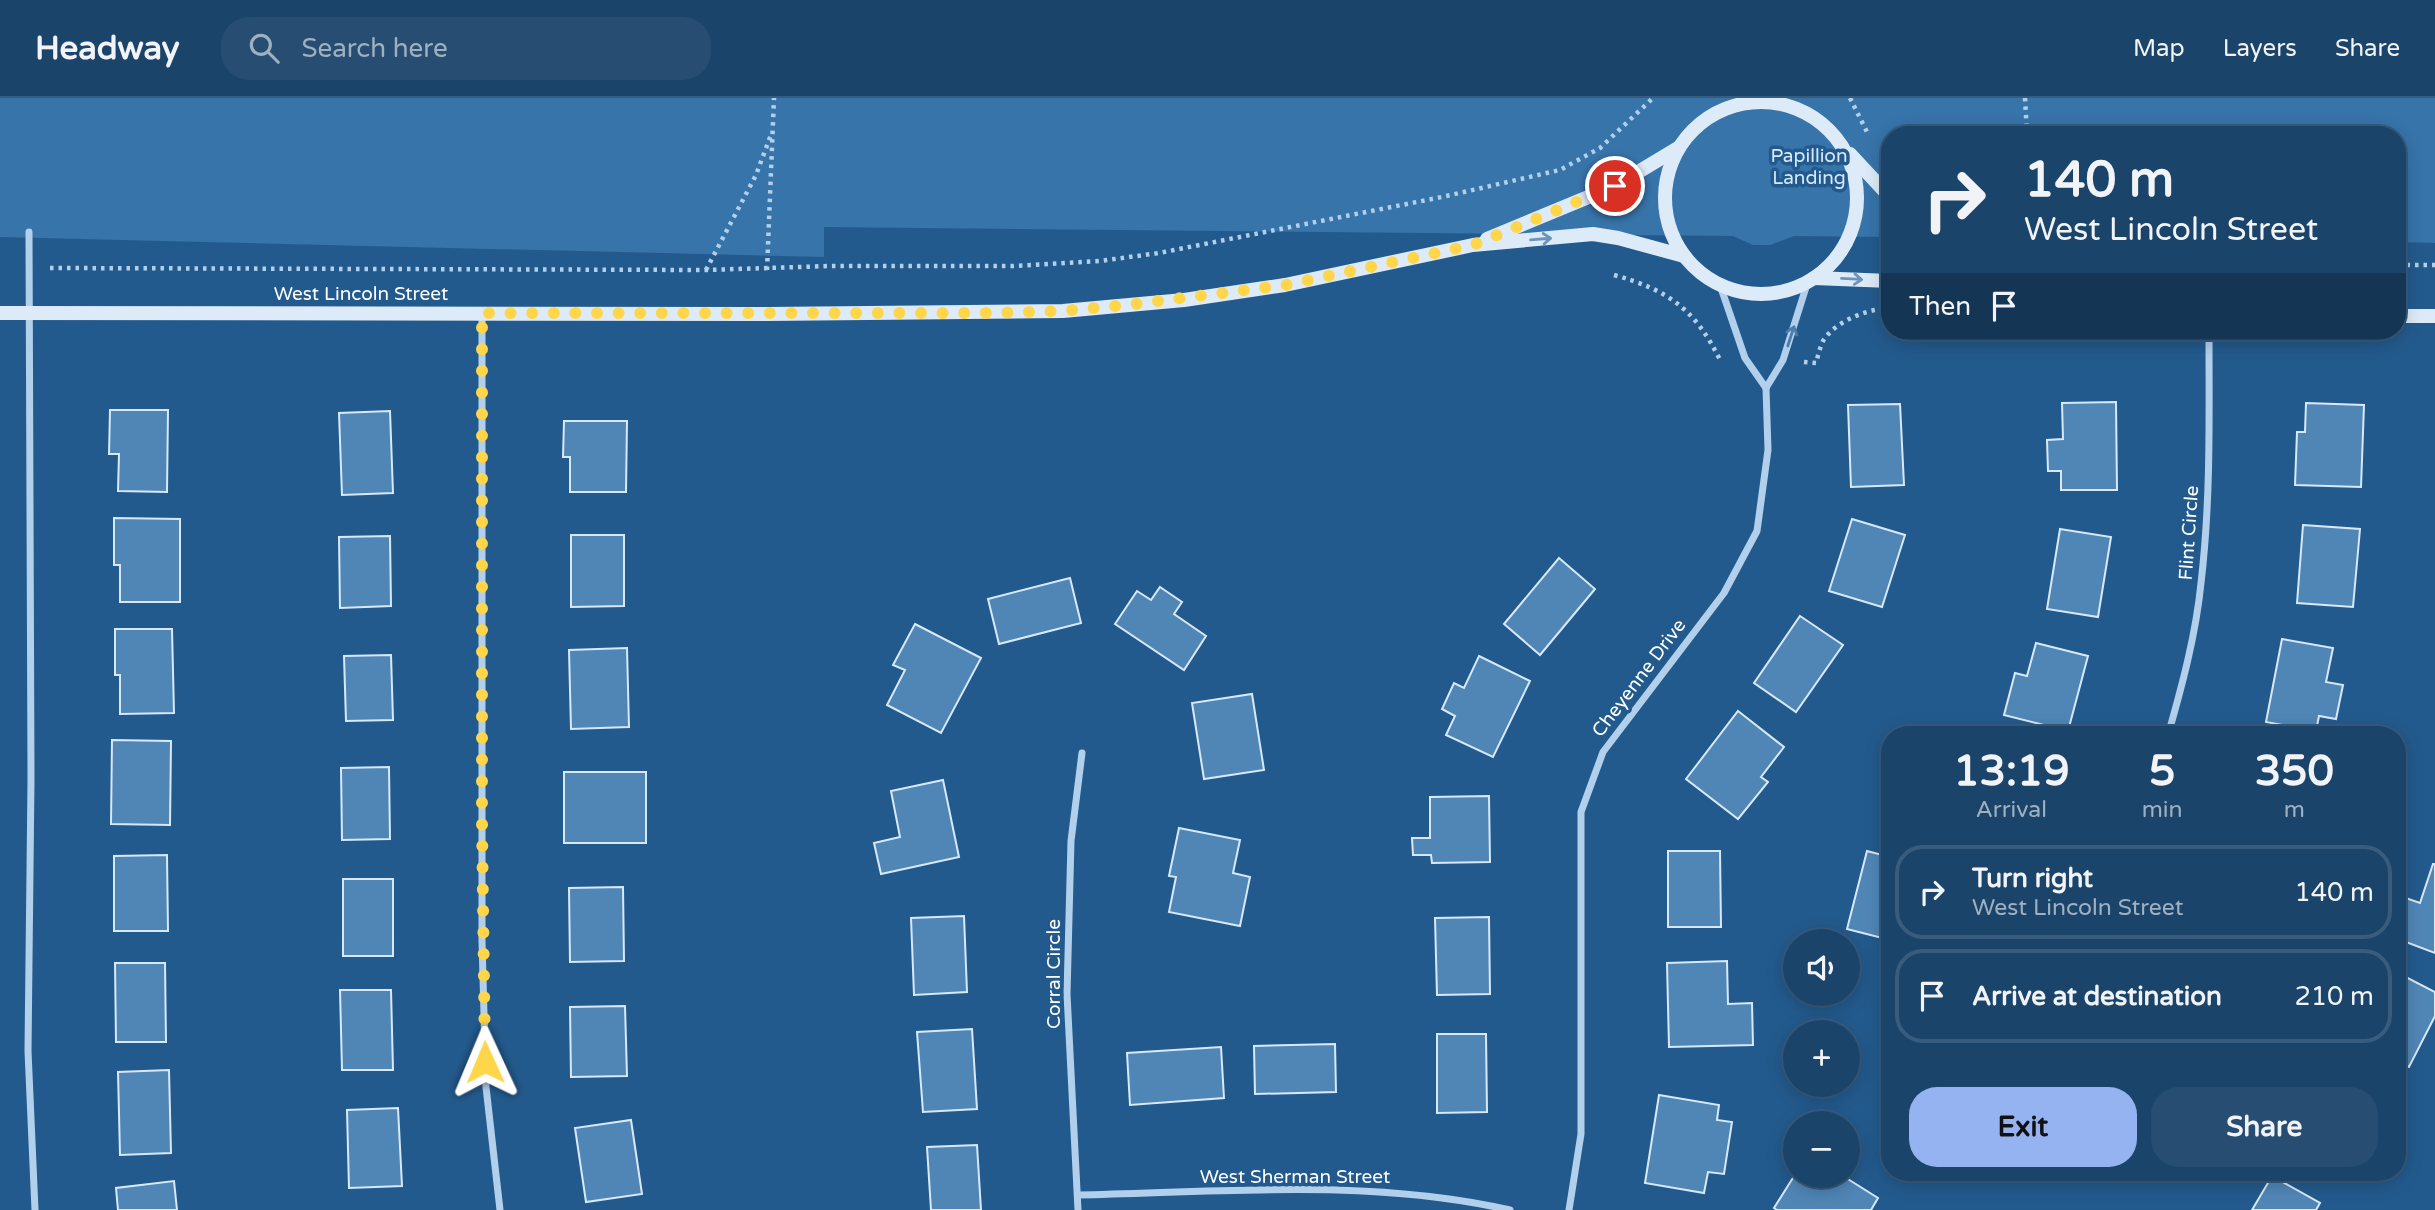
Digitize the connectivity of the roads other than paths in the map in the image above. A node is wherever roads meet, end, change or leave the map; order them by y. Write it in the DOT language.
graph roads {
  1 [pos="1678,148"];
  2 [pos="1850,154"];
  3 [pos="1881,187"];
  4 [pos="29,232"];
  5 [pos="1473,245"];
  6 [pos="1684,256"];
  7 [pos="1811,280"];
  8 [pos="1881,281"];
  9 [pos="1720,285"];
  10 [pos="0,313"];
  11 [pos="30,313"];
  12 [pos="482,313"];
  13 [pos="2406,316"];
  14 [pos="2435,316"];
  15 [pos="2209,340"];
  16 [pos="1766,388"];
  17 [pos="2171,726"];
  18 [pos="1082,753"];
  19 [pos="1078,1195"];
  20 [pos="35,1210"];
  21 [pos="500,1210"];
  22 [pos="1078,1210"];
  23 [pos="1510,1210"];
  24 [pos="1569,1210"];
  1 -- 2 [label="street"];
  1 -- 5 [label="street, West Lincoln Street"];
  1 -- 6 [label="street"];
  2 -- 3 [label="street"];
  2 -- 7 [label="street"];
  4 -- 11 [label="street"];
  5 -- 6 [label="street, West Lincoln Street, one-way"];
  5 -- 12 [label="street, West Lincoln Street"];
  6 -- 9 [label="street"];
  7 -- 8 [label="street, one-way"];
  7 -- 9 [label="street"];
  16 -- 7 [label="street, one-way"];
  9 -- 16 [label="street"];
  10 -- 11 [label="street, West Lincoln Street"];
  11 -- 12 [label="street, West Lincoln Street"];
  11 -- 20 [label="street"];
  12 -- 21 [label="street"];
  13 -- 14 [label="street"];
  15 -- 17 [label="street, Flint Circle"];
  16 -- 24 [label="street, Cheyenne Drive"];
  18 -- 19 [label="street, Corral Circle"];
  19 -- 22 [label="street, Corral Circle"];
  19 -- 23 [label="street, West Sherman Street"];
}
